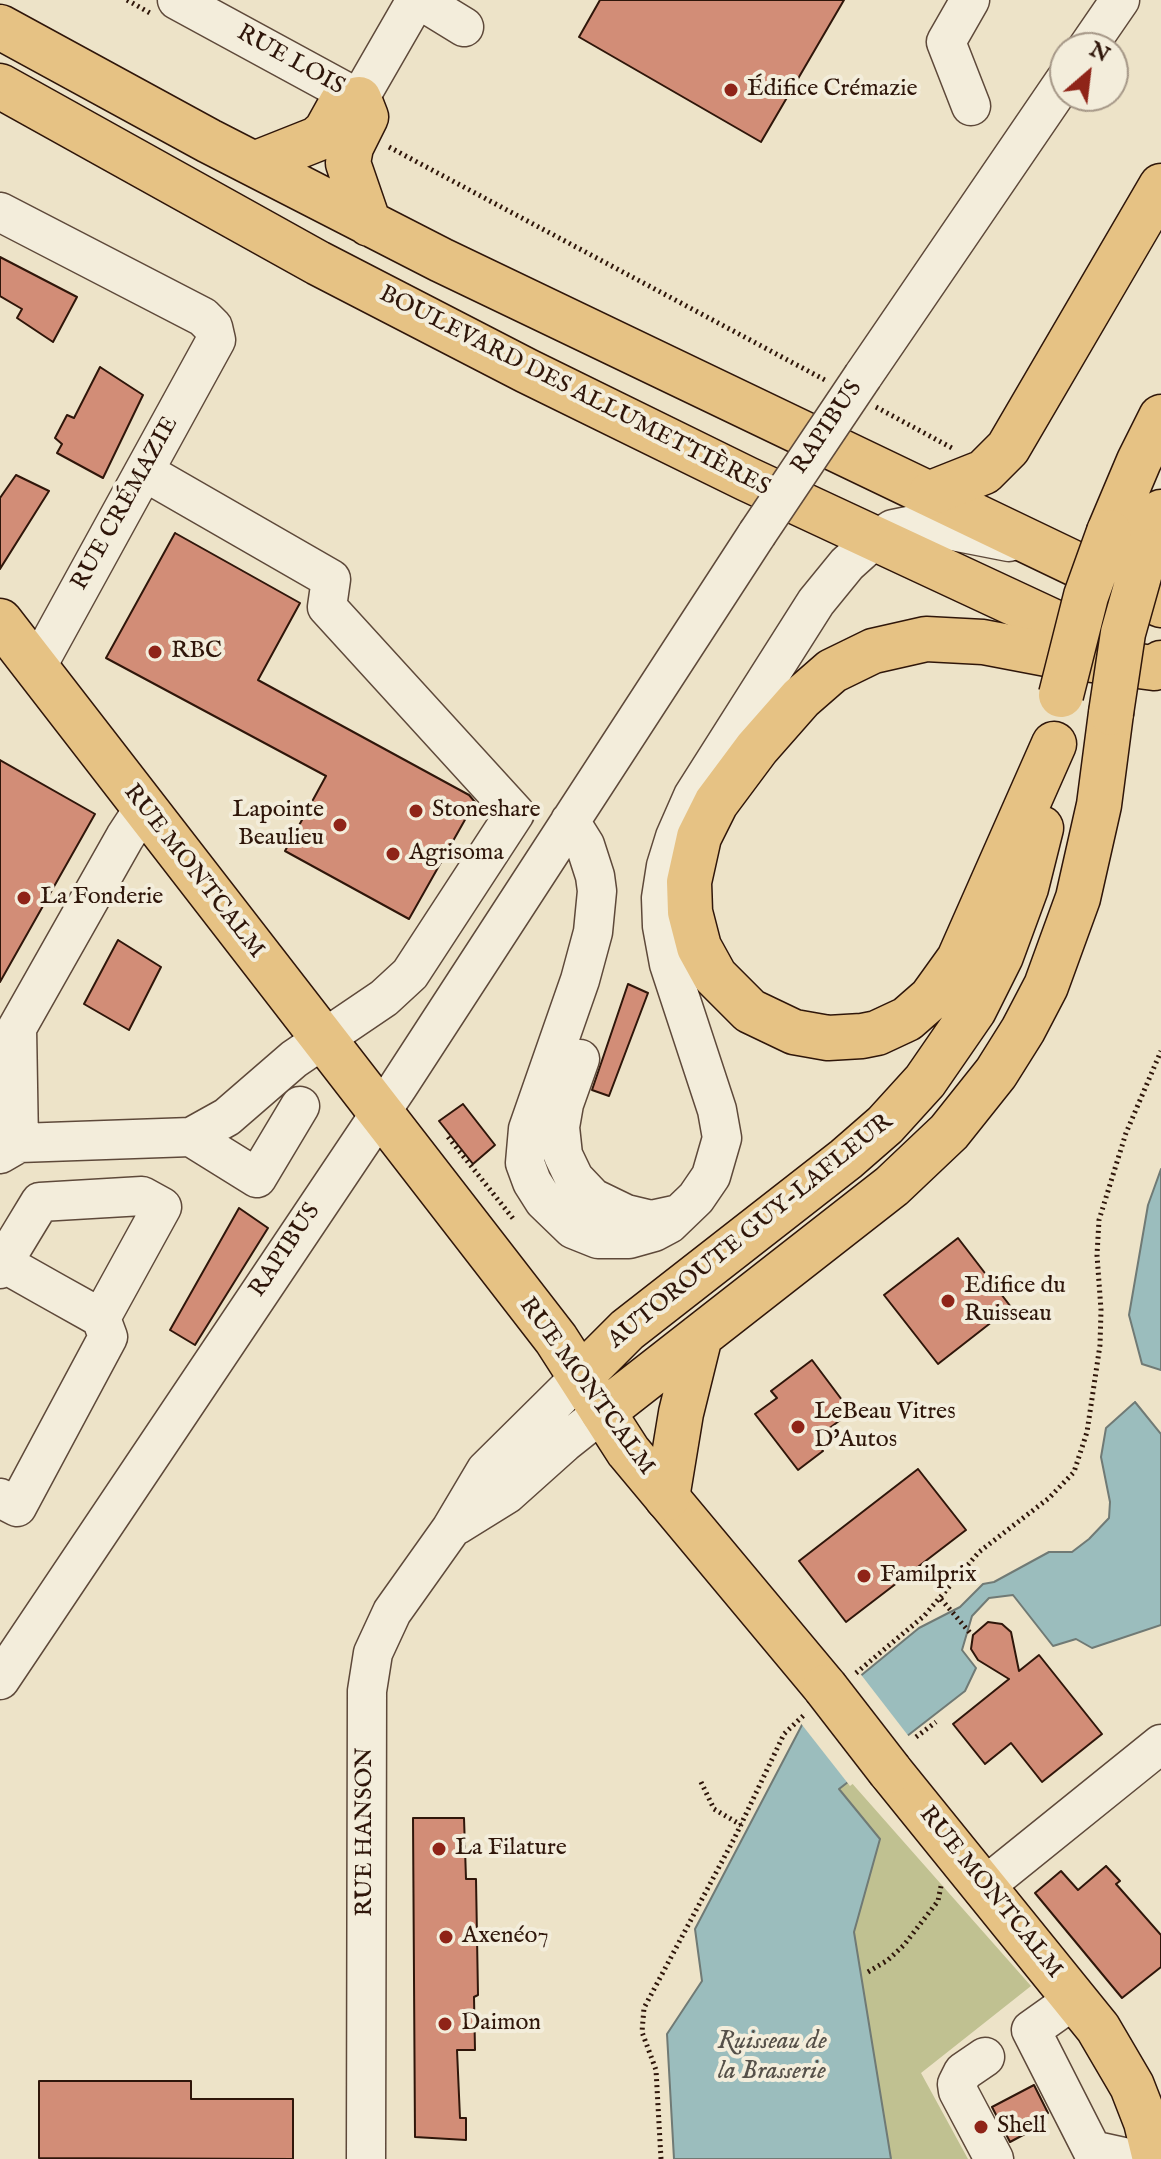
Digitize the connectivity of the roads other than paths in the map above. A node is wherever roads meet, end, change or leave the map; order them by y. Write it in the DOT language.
graph roads {
  1 [pos="177,0"];
  2 [pos="418,0"];
  3 [pos="970,0"];
  4 [pos="1120,0"];
  5 [pos="0,27"];
  6 [pos="464,27"];
  7 [pos="1098,32"];
  8 [pos="0,86"];
  9 [pos="359,99"];
  10 [pos="1049,104"];
  11 [pos="971,106"];
  12 [pos="254,164"];
  13 [pos="1161,186"];
  14 [pos="0,212"];
  15 [pos="369,224"];
  16 [pos="1161,417"];
  17 [pos="145,472"];
  18 [pos="931,493"];
  19 [pos="1139,532"];
  20 [pos="877,539"];
  21 [pos="1047,549"];
  22 [pos="1161,605"];
  23 [pos="0,621"];
  24 [pos="36,668"];
  25 [pos="1159,668"];
  26 [pos="1054,744"];
  27 [pos="144,808"];
  28 [pos="570,821"];
  29 [pos="688,896"];
  30 [pos="672,973"];
  31 [pos="322,1039"];
  32 [pos="300,1106"];
  33 [pos="379,1114"];
  34 [pos="191,1137"];
  35 [pos="9,1148"];
  36 [pos="1,1265"];
  37 [pos="101,1318"];
  38 [pos="700,1336"];
  39 [pos="581,1376"];
  40 [pos="603,1412"];
  41 [pos="0,1498"];
  42 [pos="667,1498"];
  43 [pos="451,1529"];
  44 [pos="0,1680"];
  45 [pos="1159,1751"];
  46 [pos="985,1886"];
  47 [pos="1076,1998"];
  48 [pos="985,2057"];
  49 [pos="366,2159"];
  50 [pos="994,2159"];
  51 [pos="1133,2159"];
  52 [pos="1155,2159"];
  1 -- 9 [label="street, RUE LOIS"];
  2 -- 6 [label="street"];
  2 -- 9 [label="street"];
  3 -- 11 [label="street"];
  4 -- 7 [label="street"];
  5 -- 12 [label="main road"];
  8 -- 20 [label="main road, BOULEVARD DES ALLUMETTIÈRES"];
  9 -- 12 [label="main road"];
  9 -- 15 [label="main road"];
  10 -- 28 [label="street, RAPIBUS, bridge"];
  12 -- 15 [label="main road"];
  13 -- 18 [label="main road"];
  14 -- 17 [label="street, RUE CRÉMAZIE"];
  15 -- 18 [label="main road"];
  16 -- 19 [label="main road, AUTOROUTE GUY-LAFLEUR"];
  17 -- 24 [label="street, RUE CRÉMAZIE"];
  17 -- 31 [label="street"];
  18 -- 21 [label="main road"];
  19 -- 26 [label="main road, AUTOROUTE GUY-LAFLEUR, bridge"];
  19 -- 38 [label="main road, AUTOROUTE GUY-LAFLEUR, bridge"];
  20 -- 21 [label="street"];
  20 -- 25 [label="main road, BOULEVARD DES ALLUMETTIÈRES"];
  20 -- 30 [label="street"];
  21 -- 22 [label="main road"];
  23 -- 24 [label="main road, RUE MONTCALM"];
  24 -- 27 [label="main road, RUE MONTCALM"];
  25 -- 29 [label="main road"];
  26 -- 29 [label="main road"];
  26 -- 39 [label="main road, AUTOROUTE GUY-LAFLEUR"];
  27 -- 31 [label="main road, RUE MONTCALM"];
  27 -- 35 [label="street"];
  28 -- 30 [label="street"];
  28 -- 33 [label="street, RAPIBUS"];
  29 -- 30 [label="street"];
  31 -- 33 [label="main road, RUE MONTCALM"];
  31 -- 34 [label="street"];
  32 -- 34 [label="street"];
  33 -- 39 [label="main road, RUE MONTCALM"];
  33 -- 44 [label="street, RAPIBUS"];
  34 -- 35 [label="street"];
  36 -- 37 [label="street"];
  36 -- 37 [label="street"];
  37 -- 41 [label="street"];
  38 -- 40 [label="main road, AUTOROUTE GUY-LAFLEUR"];
  38 -- 42 [label="main road"];
  39 -- 40 [label="main road, RUE MONTCALM"];
  39 -- 43 [label="street, RUE HANSON"];
  40 -- 42 [label="main road, RUE MONTCALM"];
  40 -- 43 [label="street, RUE HANSON"];
  42 -- 46 [label="main road, RUE MONTCALM, bridge"];
  43 -- 49 [label="street, RUE HANSON"];
  45 -- 46 [label="street"];
  46 -- 47 [label="main road, RUE MONTCALM"];
  47 -- 51 [label="street"];
  47 -- 52 [label="main road, RUE MONTCALM"];
  48 -- 50 [label="street"];
}
